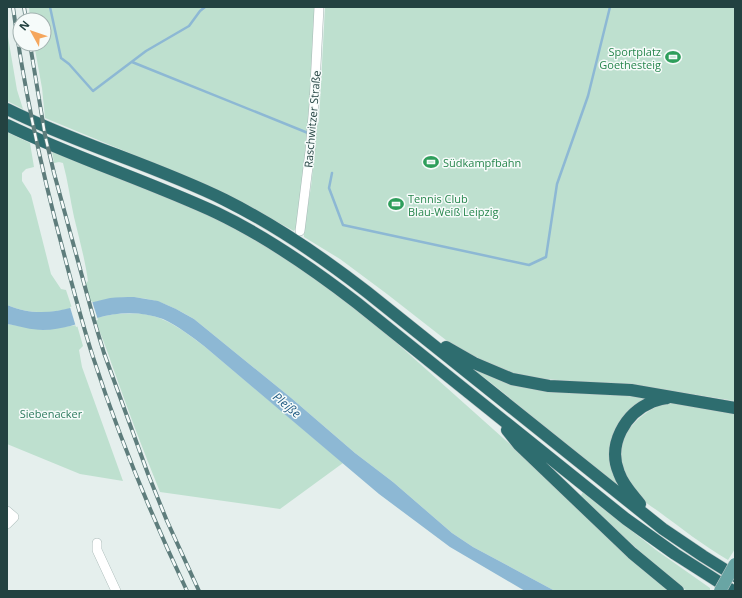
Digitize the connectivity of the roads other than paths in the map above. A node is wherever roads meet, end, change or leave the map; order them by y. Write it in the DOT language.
graph roads {
  1 [pos="319,7"];
  2 [pos="7,109"];
  3 [pos="7,125"];
  4 [pos="300,231"];
  5 [pos="417,331"];
  6 [pos="670,397"];
  7 [pos="735,408"];
  8 [pos="492,410"];
  9 [pos="7,511"];
  10 [pos="7,524"];
  11 [pos="663,529"];
  12 [pos="97,543"];
  13 [pos="735,564"];
  14 [pos="735,576"];
  15 [pos="116,591"];
  16 [pos="678,591"];
  17 [pos="720,591"];
  18 [pos="733,591"];
  1 -- 4 [label="street, Raschwitzer Straße"];
  2 -- 5 [label="highway"];
  3 -- 8 [label="highway"];
  5 -- 6 [label="highway"];
  5 -- 11 [label="highway"];
  6 -- 7 [label="highway"];
  6 -- 11 [label="highway"];
  8 -- 16 [label="highway"];
  8 -- 18 [label="highway"];
  9 -- 10 [label="street"];
  11 -- 14 [label="highway"];
  12 -- 15 [label="street"];
  13 -- 17 [label="main road, bridge"];
}
